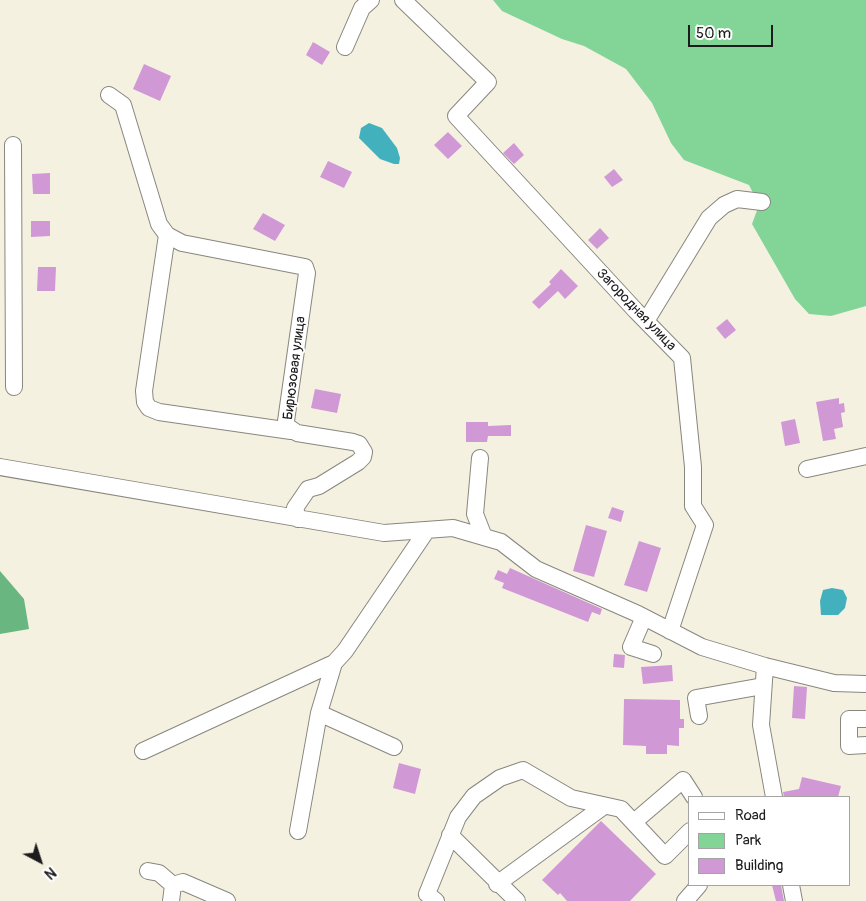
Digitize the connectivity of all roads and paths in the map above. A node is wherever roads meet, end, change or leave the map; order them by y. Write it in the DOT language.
graph roads {
  1 [pos="370,0"];
  2 [pos="402,0"];
  3 [pos="345,47"];
  4 [pos="109,95"];
  5 [pos="13,145"];
  6 [pos="762,202"];
  7 [pos="167,235"];
  8 [pos="6,294"];
  9 [pos="646,321"];
  10 [pos="14,387"];
  11 [pos="291,431"];
  12 [pos="866,456"];
  13 [pos="480,458"];
  14 [pos="0,467"];
  15 [pos="807,469"];
  16 [pos="298,519"];
  17 [pos="427,530"];
  18 [pos="484,537"];
  19 [pos="644,617"];
  20 [pos="670,630"];
  21 [pos="654,654"];
  22 [pos="334,663"];
  23 [pos="765,666"];
  24 [pos="866,684"];
  25 [pos="763,686"];
  26 [pos="319,713"];
  27 [pos="699,716"];
  28 [pos="866,719"];
  29 [pos="866,745"];
  30 [pos="394,747"];
  31 [pos="144,752"];
  32 [pos="693,796"];
  33 [pos="774,796"];
  34 [pos="604,806"];
  35 [pos="634,822"];
  36 [pos="298,831"];
  37 [pos="688,833"];
  38 [pos="450,835"];
  39 [pos="148,871"];
  40 [pos="497,884"];
  41 [pos="698,886"];
  42 [pos="791,886"];
  43 [pos="172,893"];
  44 [pos="227,901"];
  45 [pos="436,901"];
  46 [pos="517,901"];
  47 [pos="685,901"];
  48 [pos="794,901"];
  1 -- 3 [label="street"];
  2 -- 9 [label="street, Загородная улица"];
  4 -- 7 [label="street"];
  5 -- 8 [label="street"];
  6 -- 9 [label="street"];
  7 -- 11 [label="street, Бирюзовая улица"];
  7 -- 11 [label="street"];
  8 -- 10 [label="street"];
  9 -- 20 [label="street, Загородная улица"];
  11 -- 16 [label="street, Бирюзовая улица"];
  12 -- 15 [label="street"];
  13 -- 18 [label="street"];
  14 -- 16 [label="street"];
  16 -- 17 [label="street"];
  17 -- 18 [label="street"];
  17 -- 22 [label="street"];
  18 -- 19 [label="street"];
  19 -- 20 [label="street"];
  19 -- 21 [label="street"];
  20 -- 23 [label="street"];
  22 -- 26 [label="street"];
  22 -- 31 [label="street"];
  23 -- 24 [label="street"];
  23 -- 25 [label="street"];
  25 -- 27 [label="street"];
  25 -- 33 [label="street"];
  26 -- 30 [label="street"];
  26 -- 36 [label="street"];
  28 -- 29 [label="street"];
  32 -- 35 [label="street"];
  34 -- 35 [label="street"];
  34 -- 38 [label="street"];
  34 -- 40 [label="street"];
  35 -- 37 [label="street"];
  38 -- 40 [label="street"];
  38 -- 45 [label="street"];
  39 -- 43 [label="street"];
  40 -- 46 [label="street"];
  41 -- 47 [label="street"];
  42 -- 48 [label="street"];
  43 -- 44 [label="street"];
}
